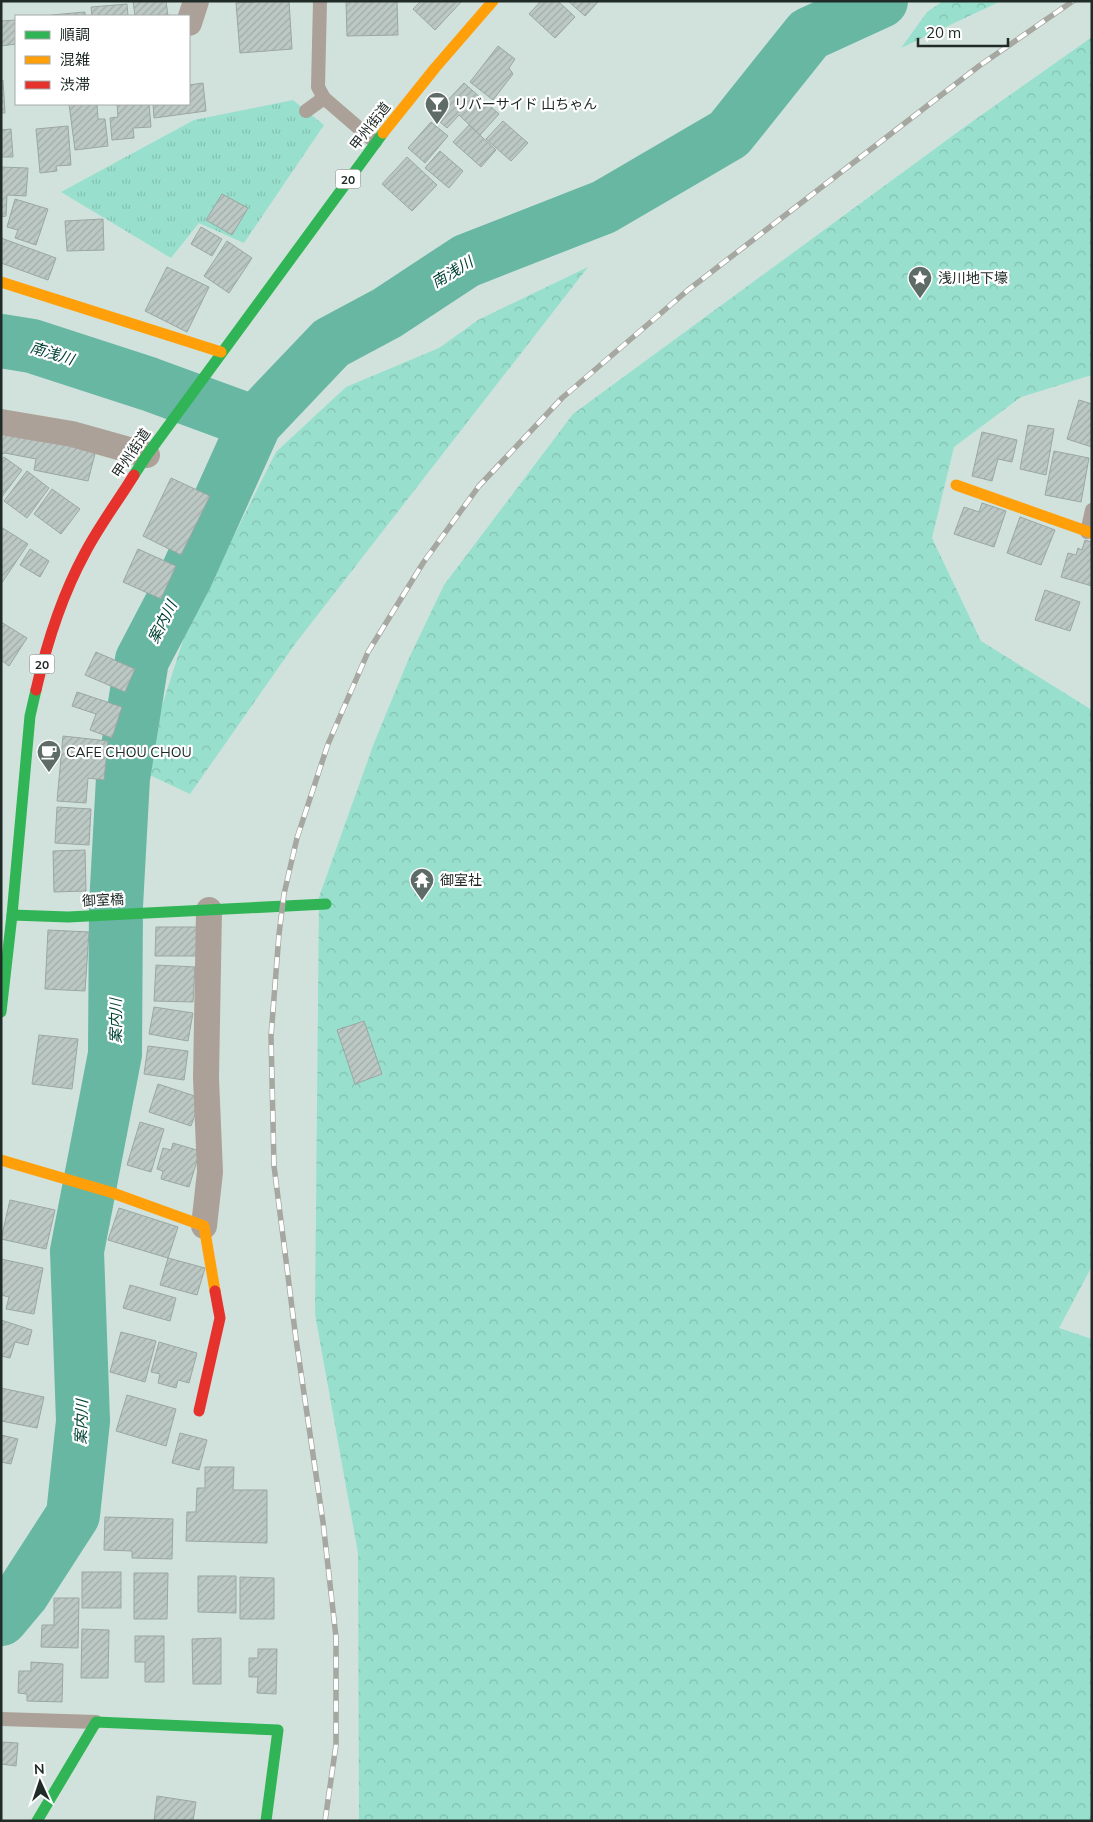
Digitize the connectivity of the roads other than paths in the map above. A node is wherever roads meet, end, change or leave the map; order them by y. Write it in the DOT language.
graph roads {
  1 [pos="196,1"];
  2 [pos="320,1"];
  3 [pos="493,1"];
  4 [pos="190,20"];
  5 [pos="324,98"];
  6 [pos="306,111"];
  7 [pos="375,142"];
  8 [pos="1,282"];
  9 [pos="222,352"];
  10 [pos="1,422"];
  11 [pos="152,448"];
  12 [pos="956,485"];
  13 [pos="1092,510"];
  14 [pos="1089,532"];
  15 [pos="326,904"];
  16 [pos="209,910"];
  17 [pos="12,915"];
  18 [pos="1,1012"];
  19 [pos="1,1160"];
  20 [pos="204,1226"];
  21 [pos="199,1410"];
  22 [pos="1,1718"];
  23 [pos="96,1722"];
  24 [pos="37,1821"];
  25 [pos="266,1821"];
  1 -- 4 [label="street"];
  2 -- 5 [label="lane"];
  3 -- 7 [label="main road, 甲州街道 / 20"];
  5 -- 6 [label="lane"];
  5 -- 7 [label="lane"];
  7 -- 9 [label="main road, 甲州街道 / 20"];
  8 -- 9 [label="main road"];
  9 -- 11 [label="main road, 甲州街道 / 20"];
  10 -- 11 [label="street"];
  11 -- 17 [label="main road, 甲州街道 / 20"];
  12 -- 14 [label="main road"];
  13 -- 14 [label="lane"];
  15 -- 16 [label="main road, 御室橋"];
  16 -- 17 [label="main road, 御室橋"];
  16 -- 20 [label="street"];
  17 -- 18 [label="main road, 甲州街道 / 20"];
  19 -- 20 [label="main road"];
  20 -- 21 [label="main road"];
  22 -- 23 [label="lane"];
  23 -- 24 [label="main road"];
  23 -- 25 [label="main road"];
}
